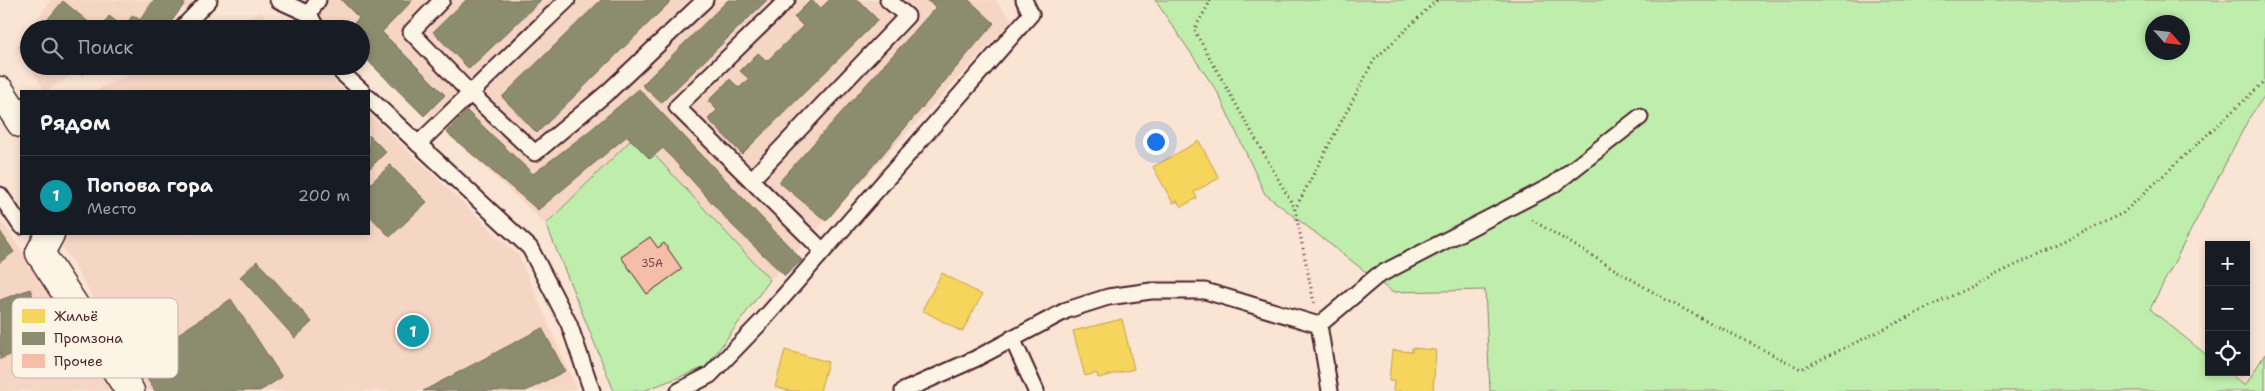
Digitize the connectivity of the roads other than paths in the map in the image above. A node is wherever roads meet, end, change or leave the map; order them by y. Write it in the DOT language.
graph roads {
  1 [pos="208,0"];
  2 [pos="278,0"];
  3 [pos="318,0"];
  4 [pos="442,0"];
  5 [pos="567,0"];
  6 [pos="705,0"];
  7 [pos="787,0"];
  8 [pos="888,0"];
  9 [pos="1024,0"];
  10 [pos="308,14"];
  11 [pos="189,20"];
  12 [pos="312,20"];
  13 [pos="344,75"];
  14 [pos="361,90"];
  15 [pos="0,91"];
  16 [pos="470,93"];
  17 [pos="370,99"];
  18 [pos="1640,117"];
  19 [pos="20,121"];
  20 [pos="418,144"];
  21 [pos="751,180"];
  22 [pos="0,195"];
  23 [pos="20,225"];
  24 [pos="39,240"];
  25 [pos="823,251"];
  26 [pos="74,298"];
  27 [pos="1319,326"];
  28 [pos="1012,338"];
  29 [pos="122,378"];
  30 [pos="130,391"];
  31 [pos="592,391"];
  32 [pos="679,391"];
  33 [pos="904,391"];
  34 [pos="1036,391"];
  35 [pos="1330,391"];
  1 -- 11 [label="lane"];
  2 -- 10 [label="lane"];
  3 -- 10 [label="lane"];
  4 -- 16 [label="lane"];
  5 -- 16 [label="lane"];
  6 -- 16 [label="lane"];
  7 -- 21 [label="lane"];
  8 -- 21 [label="lane"];
  9 -- 25 [label="lane"];
  10 -- 12 [label="lane"];
  13 -- 14 [label="lane"];
  15 -- 19 [label="street"];
  16 -- 20 [label="lane"];
  17 -- 20 [label="lane"];
  18 -- 27 [label="lane"];
  20 -- 31 [label="lane"];
  21 -- 25 [label="lane"];
  22 -- 23 [label="lane"];
  24 -- 26 [label="street"];
  25 -- 32 [label="lane"];
  27 -- 28 [label="lane"];
  27 -- 35 [label="lane"];
  28 -- 33 [label="lane"];
  28 -- 34 [label="lane"];
  29 -- 30 [label="street"];
}
